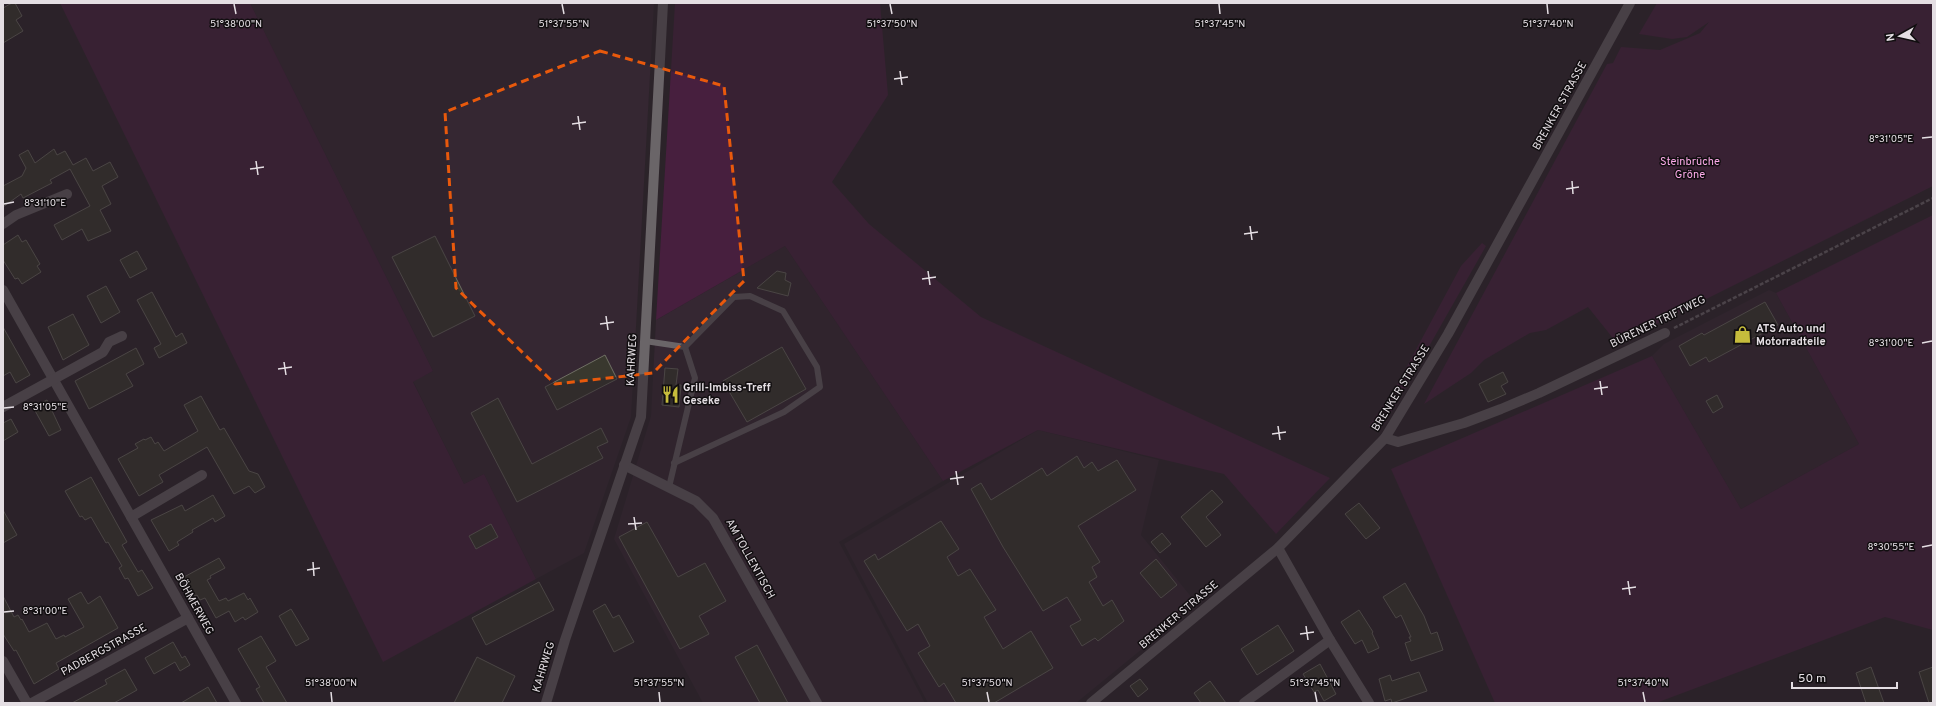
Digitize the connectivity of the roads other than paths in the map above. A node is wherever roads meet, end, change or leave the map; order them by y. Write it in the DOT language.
graph roads {
  1 [pos="663,3"];
  2 [pos="1630,3"];
  3 [pos="67,194"];
  4 [pos="3,224"];
  5 [pos="3,290"];
  6 [pos="1665,333"];
  7 [pos="122,336"];
  8 [pos="645,340"];
  9 [pos="685,347"];
  10 [pos="54,379"];
  11 [pos="3,407"];
  12 [pos="1385,438"];
  13 [pos="674,463"];
  14 [pos="624,465"];
  15 [pos="202,475"];
  16 [pos="669,487"];
  17 [pos="131,517"];
  18 [pos="1278,548"];
  19 [pos="188,618"];
  20 [pos="1330,640"];
  21 [pos="3,661"];
  22 [pos="27,703"];
  23 [pos="32,703"];
  24 [pos="236,703"];
  25 [pos="546,703"];
  26 [pos="818,703"];
  27 [pos="1091,703"];
  28 [pos="1244,703"];
  29 [pos="1369,703"];
  1 -- 8 [label="street, KAHRWEG"];
  2 -- 12 [label="street, BRENKER STRASSE"];
  3 -- 4 [label="street"];
  5 -- 10 [label="street, BÖHMERWEG"];
  6 -- 12 [label="street, BÜRENER TRIFTWEG"];
  7 -- 10 [label="street"];
  8 -- 9 [label="lane"];
  8 -- 14 [label="street, KAHRWEG"];
  9 -- 13 [label="lane"];
  9 -- 13 [label="lane"];
  10 -- 11 [label="street"];
  10 -- 17 [label="street, BÖHMERWEG"];
  12 -- 18 [label="street, BRENKER STRASSE"];
  13 -- 16 [label="lane"];
  14 -- 16 [label="street, AM TOLLENTISCH"];
  14 -- 25 [label="street, KAHRWEG"];
  15 -- 17 [label="street"];
  16 -- 26 [label="street, AM TOLLENTISCH"];
  17 -- 19 [label="street, BÖHMERWEG"];
  18 -- 20 [label="street"];
  18 -- 27 [label="street, BRENKER STRASSE"];
  19 -- 23 [label="street, PADBERGSTRASSE"];
  19 -- 24 [label="street, BÖHMERWEG"];
  20 -- 28 [label="street"];
  20 -- 29 [label="street"];
  21 -- 22 [label="street"];
}
